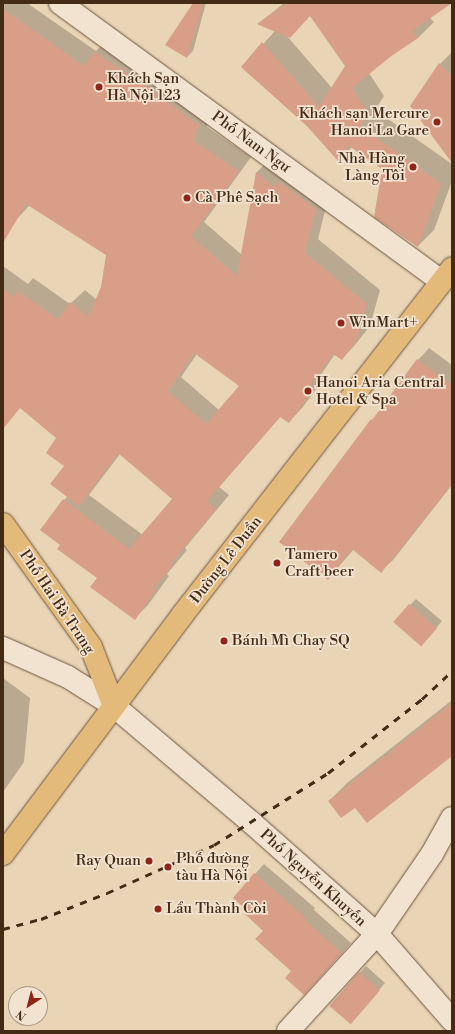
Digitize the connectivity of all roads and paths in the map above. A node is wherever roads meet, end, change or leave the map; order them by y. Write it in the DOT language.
graph roads {
  1 [pos="60,3"];
  2 [pos="447,274"];
  3 [pos="3,524"];
  4 [pos="3,648"];
  5 [pos="114,706"];
  6 [pos="452,818"];
  7 [pos="3,854"];
  8 [pos="377,934"];
  9 [pos="452,1020"];
  10 [pos="288,1031"];
  1 -- 2 [label="street, Phố Nam Ngư"];
  2 -- 5 [label="main road, Đường Lê Duẩn"];
  3 -- 5 [label="main road, Phố Hai Bà Trưng"];
  4 -- 5 [label="street, Phố Nguyễn Khuyến"];
  5 -- 7 [label="main road, Đường Lê Duẩn"];
  5 -- 8 [label="street, Phố Nguyễn Khuyến"];
  6 -- 8 [label="street"];
  8 -- 9 [label="street, Phố Nguyễn Khuyến"];
  8 -- 10 [label="street"];
}
